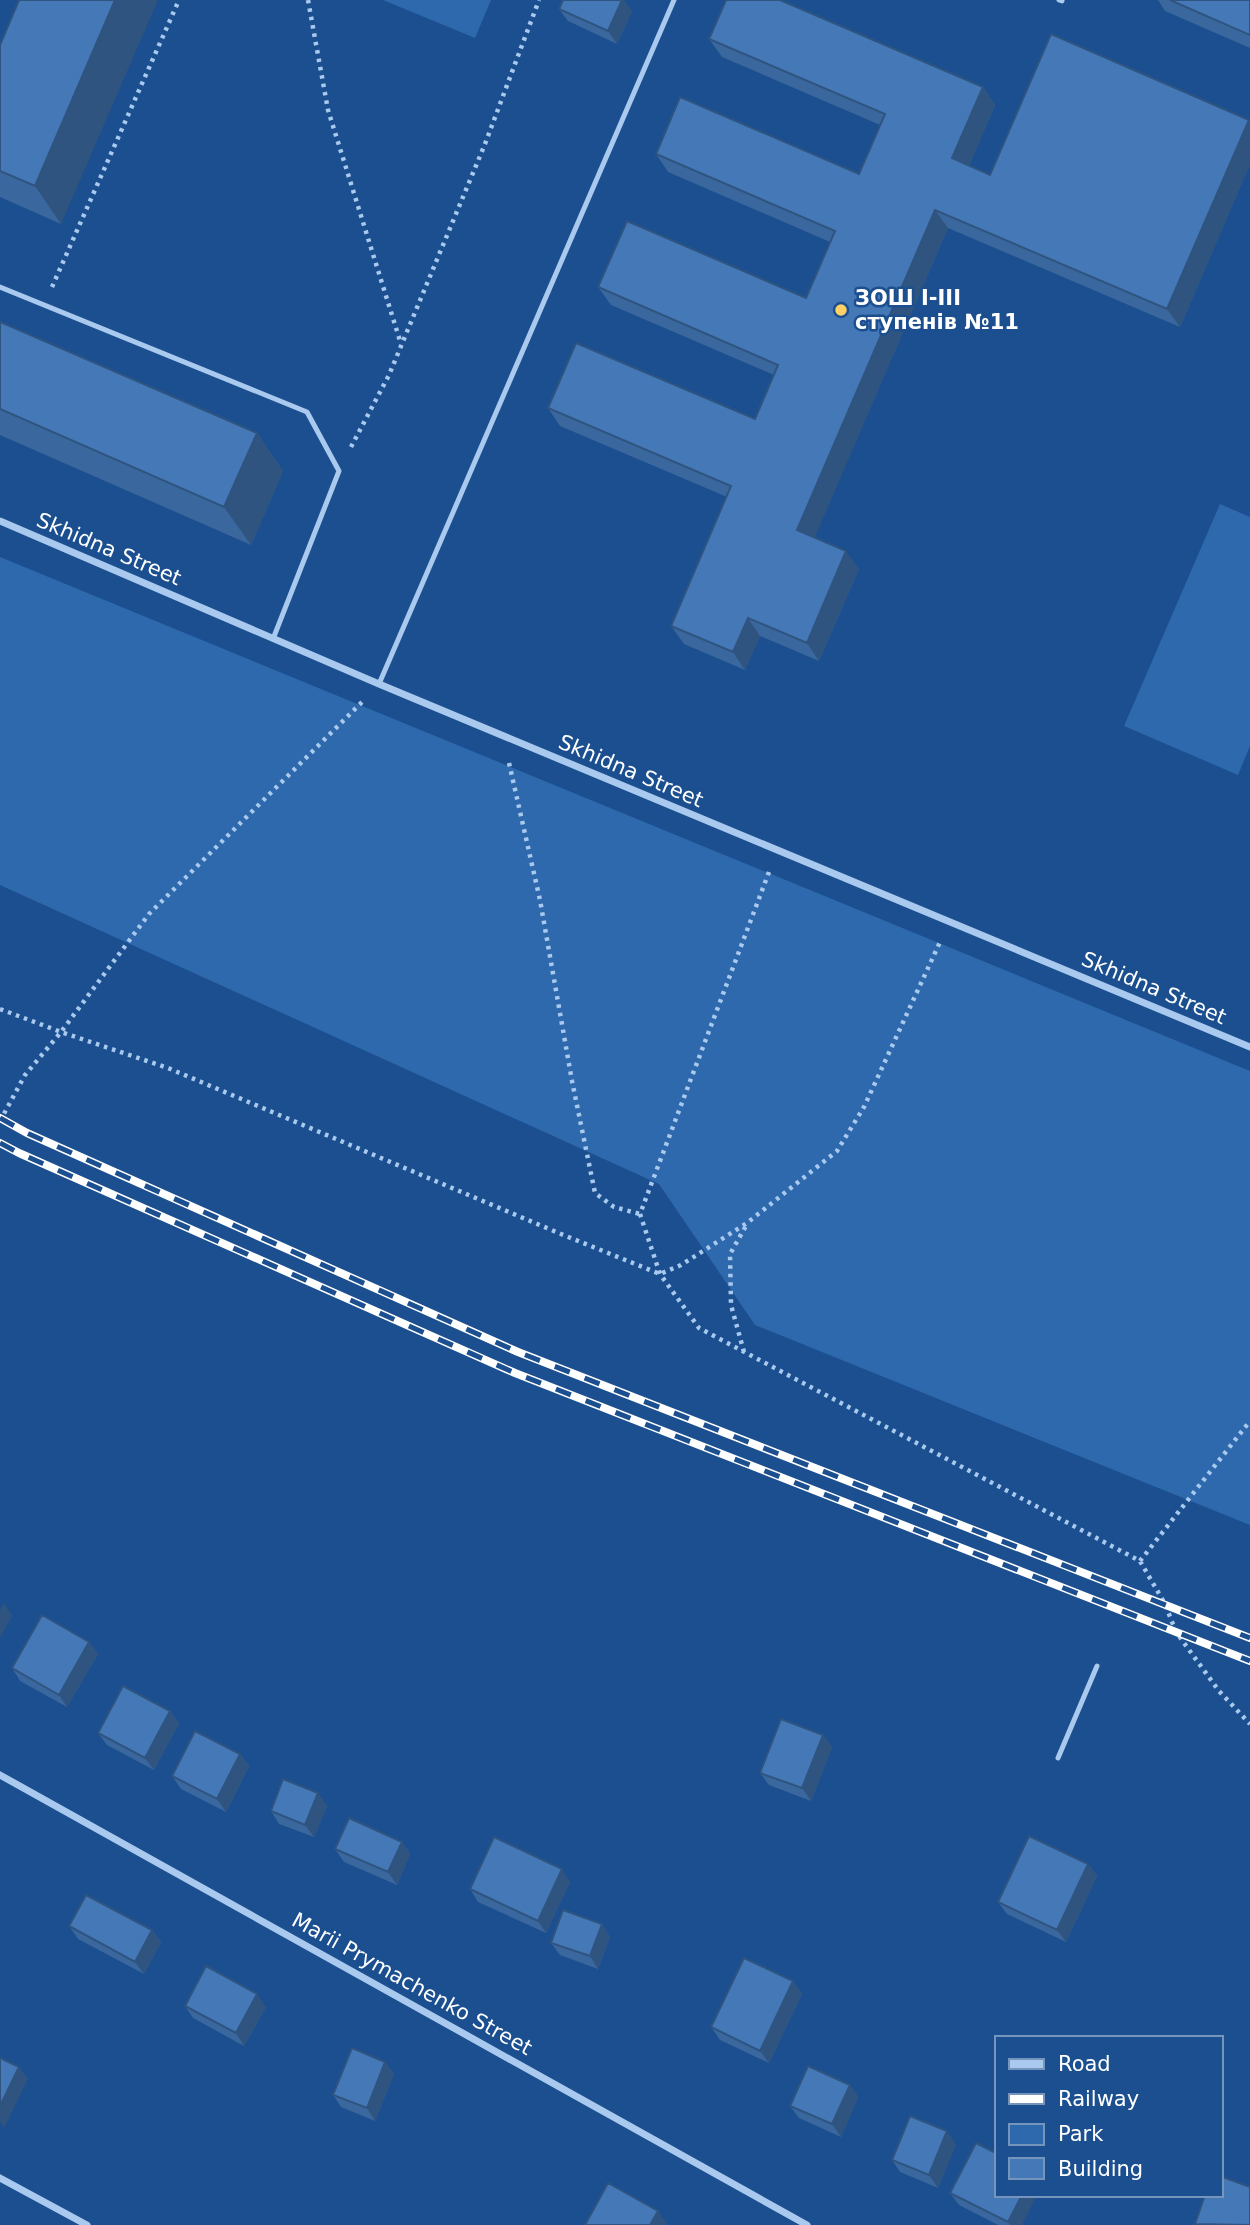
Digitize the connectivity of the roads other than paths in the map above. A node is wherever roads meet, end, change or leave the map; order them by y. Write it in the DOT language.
graph roads {
  1 [pos="674,0"];
  2 [pos="0,287"];
  3 [pos="0,521"];
  4 [pos="272,639"];
  5 [pos="379,684"];
  6 [pos="1250,1046"];
  7 [pos="1097,1666"];
  8 [pos="1058,1758"];
  9 [pos="0,1774"];
  10 [pos="0,2178"];
  11 [pos="87,2225"];
  12 [pos="807,2225"];
  1 -- 5 [label="lane"];
  2 -- 4 [label="lane"];
  3 -- 4 [label="street, Skhidna Street"];
  4 -- 5 [label="street, Skhidna Street"];
  5 -- 6 [label="street, Skhidna Street"];
  7 -- 8 [label="lane"];
  9 -- 12 [label="street, Marii Prymachenko Street"];
  10 -- 11 [label="street"];
}
